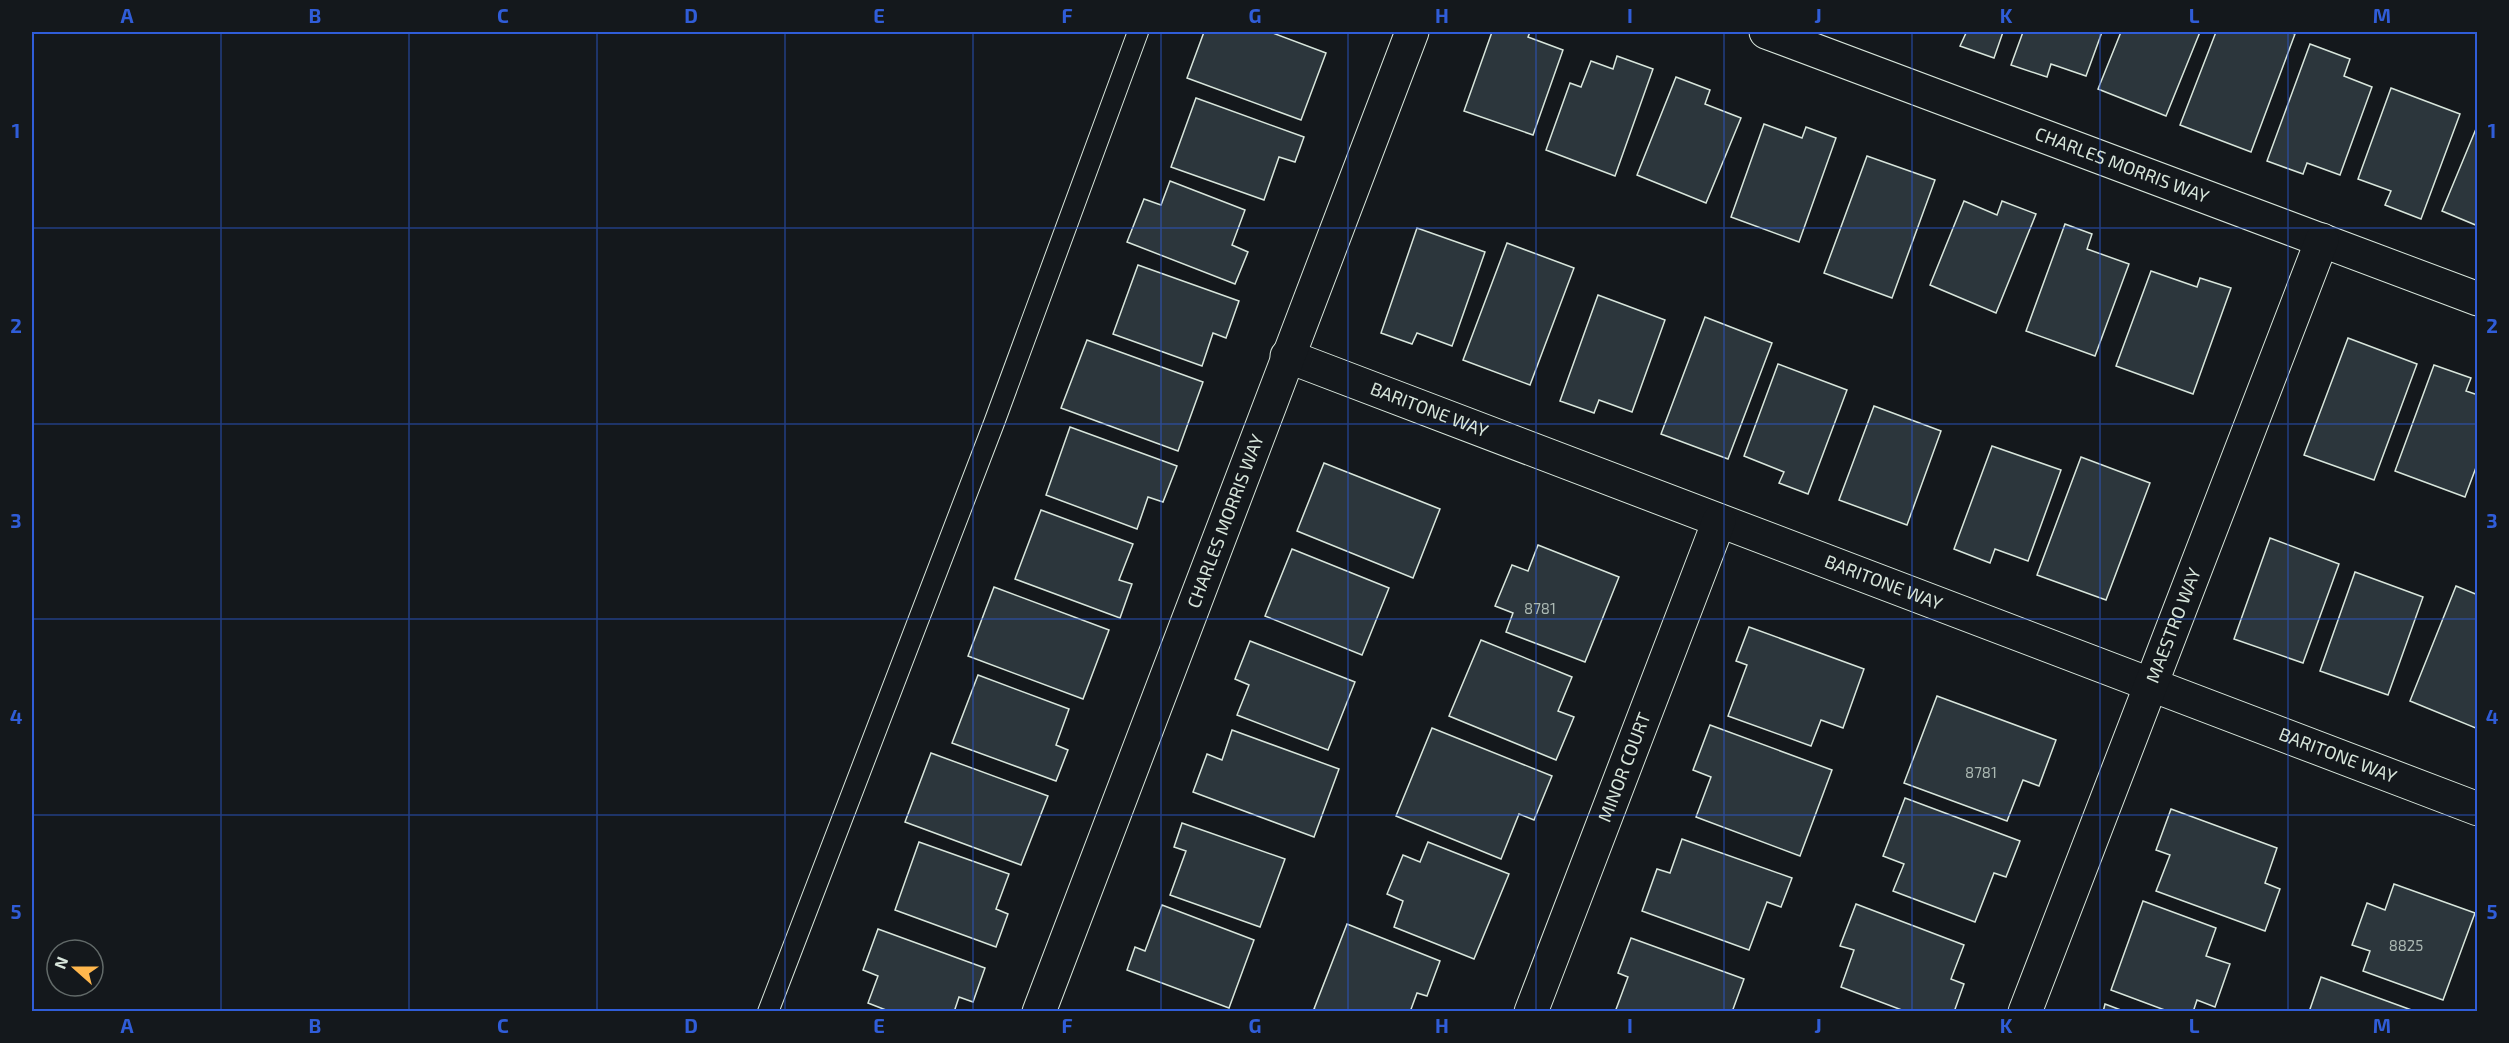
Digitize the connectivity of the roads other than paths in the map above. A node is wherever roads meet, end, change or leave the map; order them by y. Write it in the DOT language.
graph roads {
  1 [pos="1138,32"];
  2 [pos="1412,32"];
  3 [pos="1766,32"];
  4 [pos="2322,240"];
  5 [pos="2478,299"];
  6 [pos="1287,357"];
  7 [pos="1719,521"];
  8 [pos="2150,684"];
  9 [pos="2478,809"];
  10 [pos="768,1011"];
  11 [pos="1039,1011"];
  12 [pos="1531,1011"];
  13 [pos="2025,1011"];
  1 -- 10 [label="lane"];
  2 -- 6 [label="street, CHARLES MORRIS WAY"];
  3 -- 4 [label="street, CHARLES MORRIS WAY"];
  4 -- 5 [label="street, CHARLES MORRIS WAY"];
  4 -- 8 [label="street, MAESTRO WAY"];
  6 -- 7 [label="street, BARITONE WAY"];
  6 -- 11 [label="street, CHARLES MORRIS WAY"];
  7 -- 8 [label="street, BARITONE WAY"];
  7 -- 12 [label="street, MINOR COURT"];
  8 -- 9 [label="street, BARITONE WAY"];
  8 -- 13 [label="street, MAESTRO WAY"];
}
